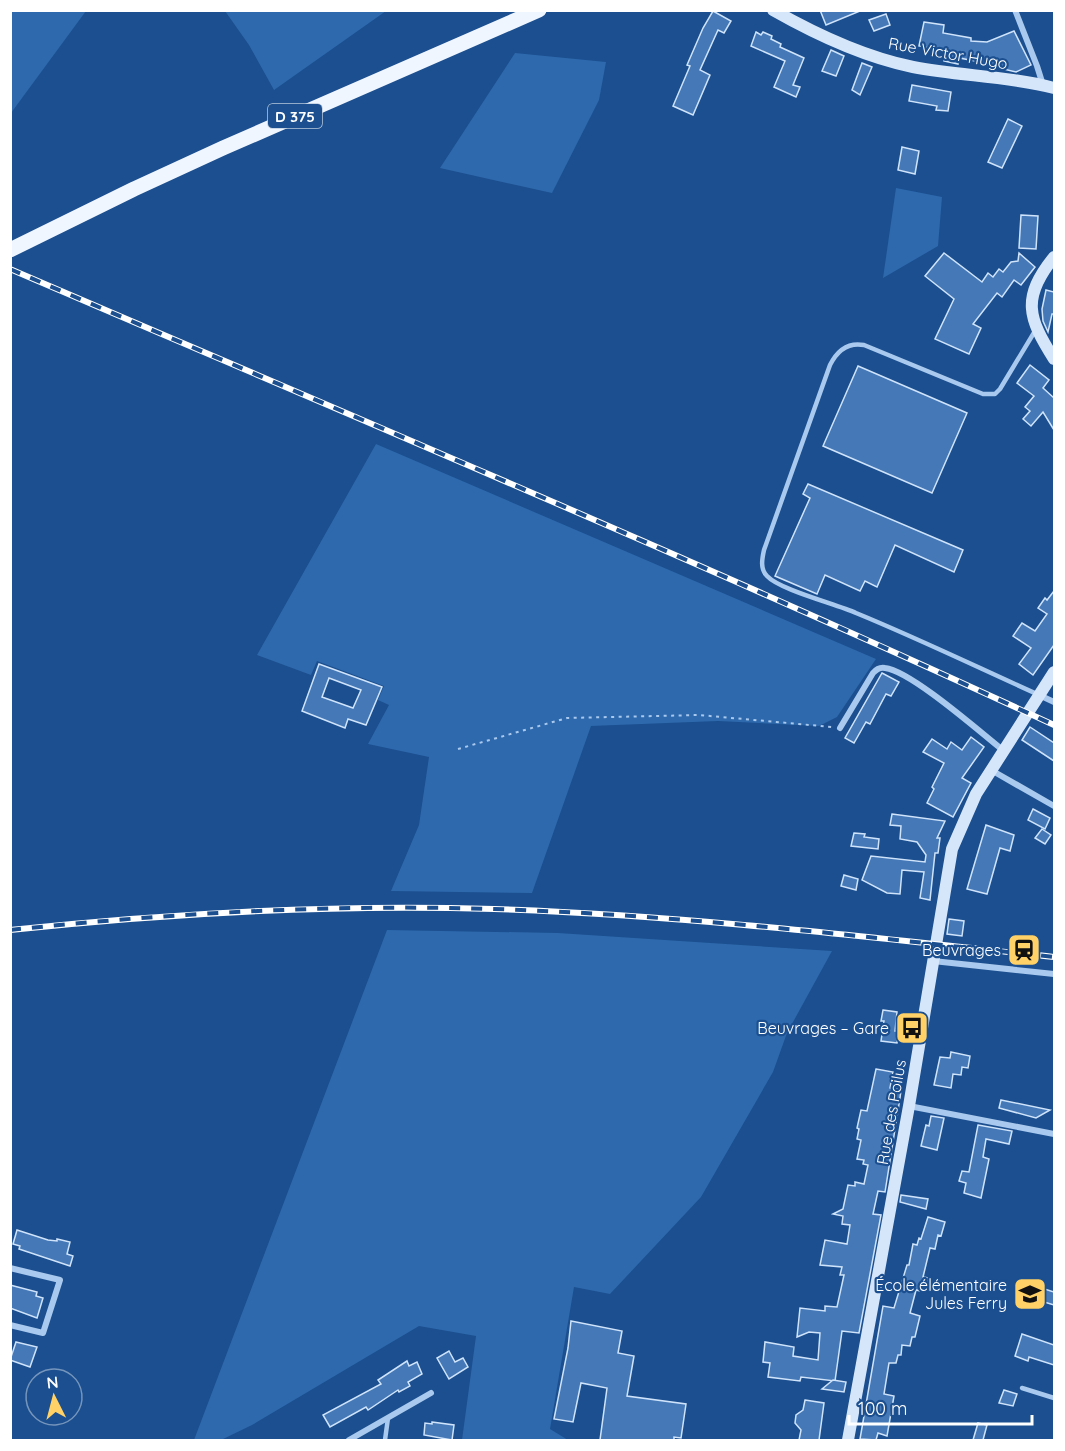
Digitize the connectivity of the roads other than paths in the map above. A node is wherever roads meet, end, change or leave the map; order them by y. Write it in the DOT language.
graph roads {
  1 [pos="539,10"];
  2 [pos="773,10"];
  3 [pos="1015,10"];
  4 [pos="1049,87"];
  5 [pos="10,250"];
  6 [pos="1054,258"];
  7 [pos="1036,328"];
  8 [pos="1054,359"];
  9 [pos="1054,672"];
  10 [pos="1039,695"];
  11 [pos="1054,702"];
  12 [pos="840,728"];
  13 [pos="1004,751"];
  14 [pos="991,770"];
  15 [pos="1054,806"];
  16 [pos="933,961"];
  17 [pos="1054,974"];
  18 [pos="909,1106"];
  19 [pos="1054,1134"];
  20 [pos="10,1268"];
  21 [pos="10,1325"];
  22 [pos="1022,1388"];
  23 [pos="431,1393"];
  24 [pos="1054,1398"];
  25 [pos="388,1418"];
  26 [pos="349,1440"];
  27 [pos="384,1440"];
  28 [pos="848,1440"];
  1 -- 5 [label="main road, D 375"];
  2 -- 4 [label="street, Rue Victor Hugo"];
  3 -- 4 [label="street"];
  6 -- 7 [label="street"];
  7 -- 8 [label="street"];
  7 -- 10 [label="lane"];
  9 -- 10 [label="street, Rue des Poilus"];
  10 -- 11 [label="street"];
  10 -- 13 [label="street, Rue des Poilus"];
  12 -- 13 [label="street"];
  13 -- 14 [label="street, Rue des Poilus"];
  14 -- 15 [label="street"];
  14 -- 16 [label="street, Rue des Poilus"];
  16 -- 17 [label="street"];
  16 -- 18 [label="street, Rue des Poilus"];
  18 -- 19 [label="street"];
  18 -- 28 [label="street, Rue des Poilus"];
  20 -- 21 [label="street"];
  22 -- 24 [label="lane"];
  23 -- 25 [label="street"];
  25 -- 26 [label="street"];
  25 -- 27 [label="lane"];
}
